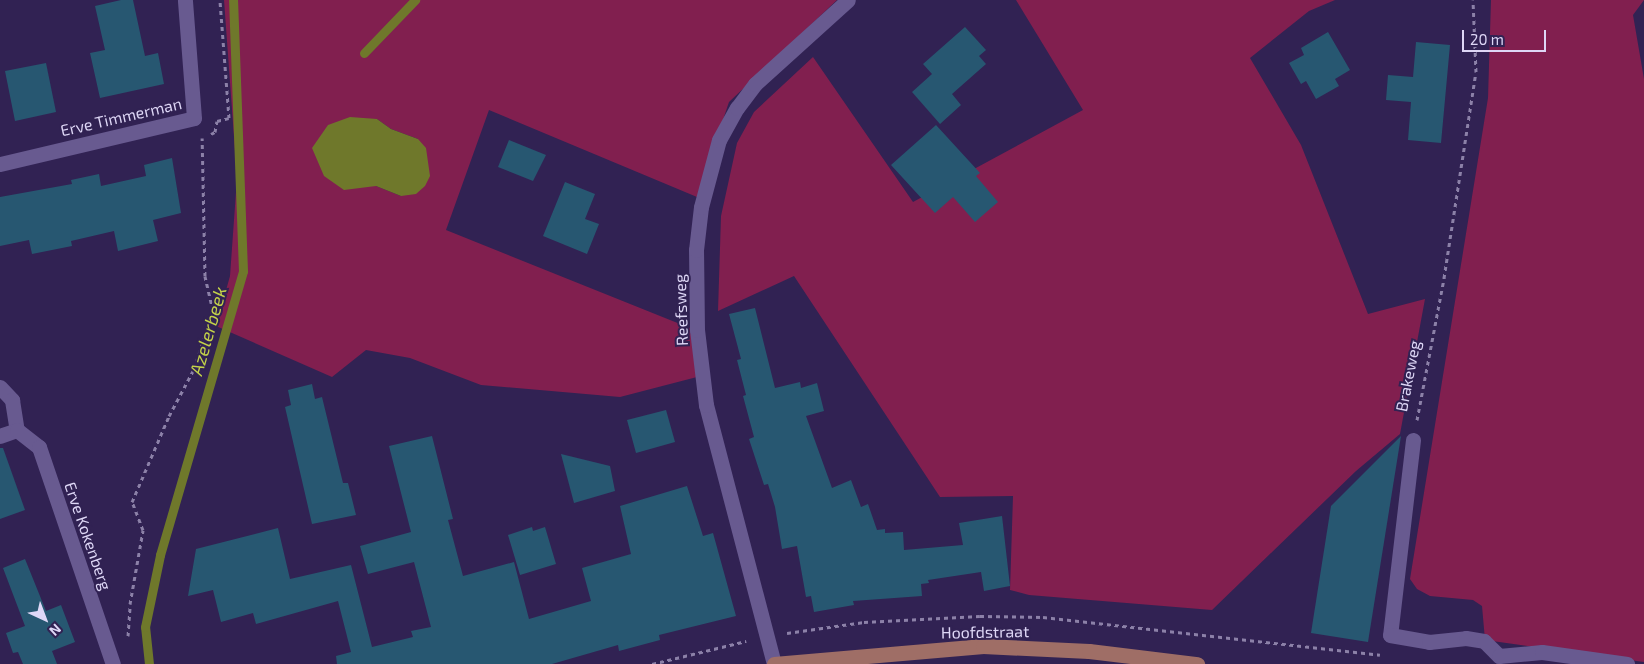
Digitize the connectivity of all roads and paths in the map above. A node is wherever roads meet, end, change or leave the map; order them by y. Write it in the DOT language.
graph roads {
  1 [pos="185,0"];
  2 [pos="220,0"];
  3 [pos="848,0"];
  4 [pos="1473,0"];
  5 [pos="0,164"];
  6 [pos="0,387"];
  7 [pos="17,430"];
  8 [pos="0,436"];
  9 [pos="1413,440"];
  10 [pos="127,643"];
  11 [pos="1498,660"];
  12 [pos="113,664"];
  13 [pos="774,664"];
  14 [pos="1197,664"];
  15 [pos="1626,664"];
  1 -- 5 [label="street, Erve Timmerman"];
  2 -- 10 [label="path"];
  3 -- 13 [label="street, Reefsweg"];
  4 -- 9 [label="path, Brakeweg"];
  6 -- 7 [label="street"];
  7 -- 8 [label="street"];
  7 -- 12 [label="street, Erve Kokenberg"];
  9 -- 11 [label="street"];
  11 -- 15 [label="street"];
  13 -- 14 [label="main road, Hoofdstraat"];
}
